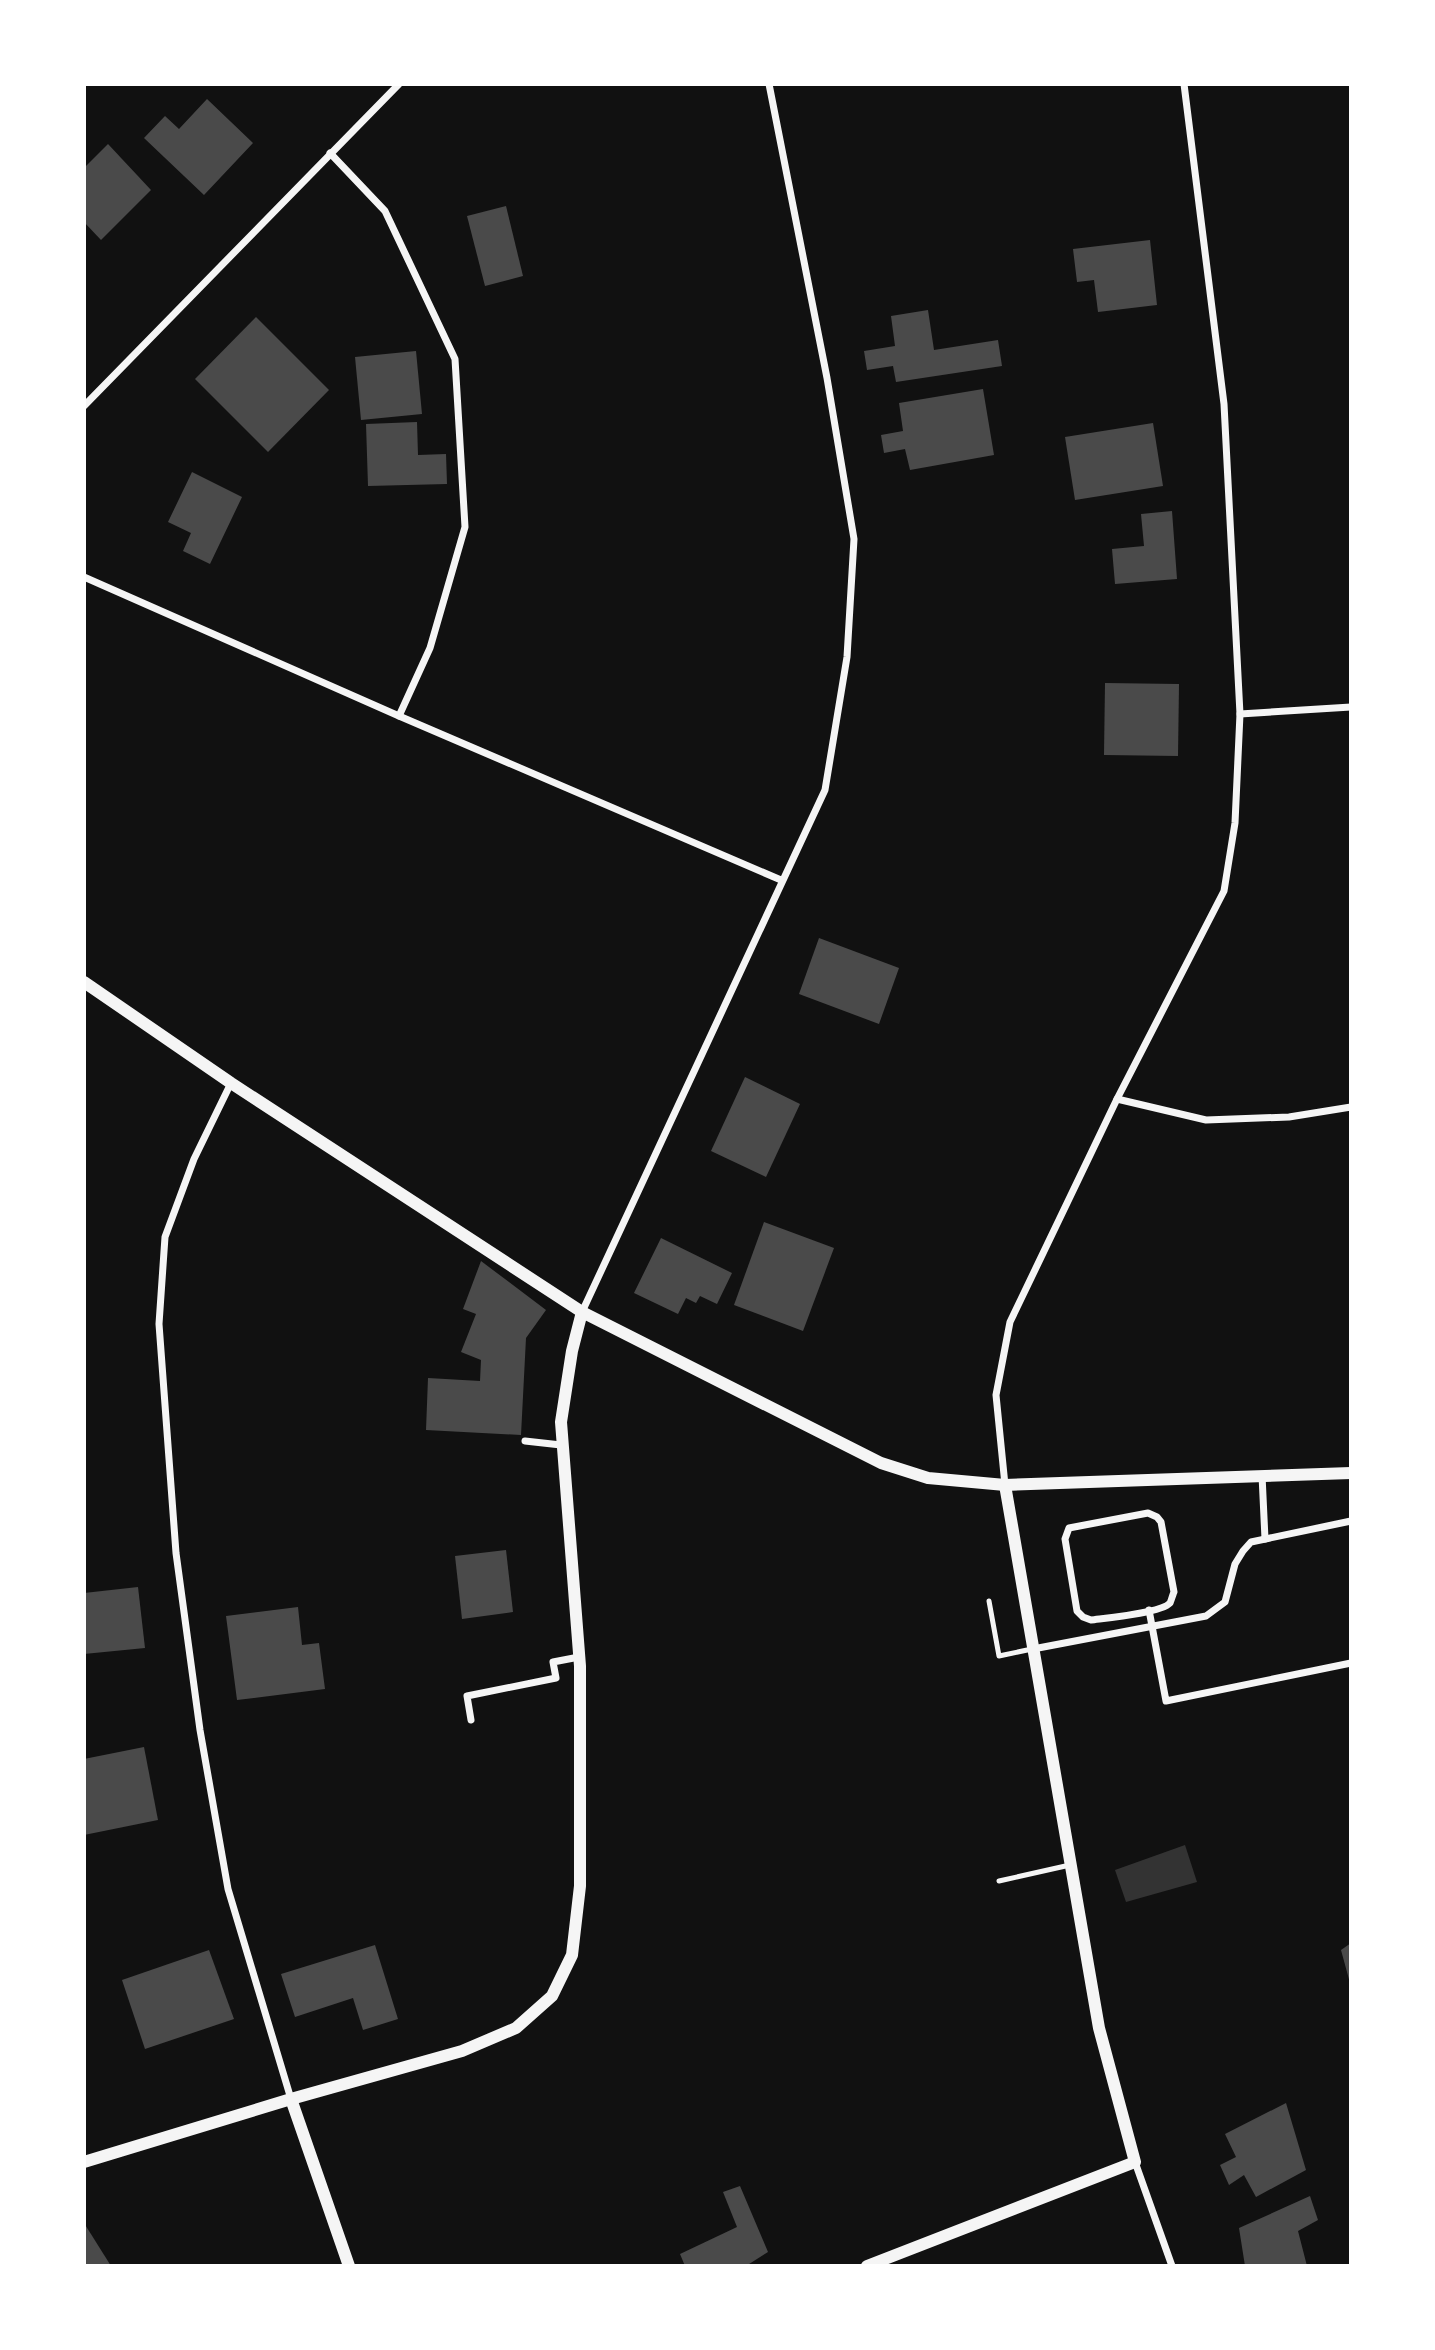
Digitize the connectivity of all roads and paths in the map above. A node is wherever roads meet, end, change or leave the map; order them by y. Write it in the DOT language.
graph roads {
  1 [pos="399,84"];
  2 [pos="768,84"];
  3 [pos="1184,84"];
  4 [pos="331,153"];
  5 [pos="84,406"];
  6 [pos="84,577"];
  7 [pos="1351,707"];
  8 [pos="1240,714"];
  9 [pos="398,716"];
  10 [pos="781,880"];
  11 [pos="84,982"];
  12 [pos="231,1083"];
  13 [pos="1117,1099"];
  14 [pos="1351,1107"];
  15 [pos="582,1312"];
  16 [pos="525,1441"];
  17 [pos="561,1445"];
  18 [pos="1351,1473"];
  19 [pos="1262,1475"];
  20 [pos="1004,1485"];
  21 [pos="1351,1521"];
  22 [pos="1265,1539"];
  23 [pos="989,1601"];
  24 [pos="1149,1611"];
  25 [pos="1151,1626"];
  26 [pos="1032,1649"];
  27 [pos="579,1657"];
  28 [pos="1351,1663"];
  29 [pos="471,1720"];
  30 [pos="1070,1865"];
  31 [pos="999,1881"];
  32 [pos="291,2099"];
  33 [pos="84,2162"];
  34 [pos="1135,2162"];
  35 [pos="349,2266"];
  36 [pos="867,2266"];
  37 [pos="1172,2266"];
  1 -- 4 [label="street"];
  2 -- 10 [label="street"];
  3 -- 8 [label="street"];
  4 -- 5 [label="street"];
  4 -- 9 [label="street"];
  6 -- 9 [label="street"];
  7 -- 8 [label="street"];
  8 -- 13 [label="street"];
  9 -- 10 [label="street"];
  10 -- 15 [label="street"];
  11 -- 12 [label="street"];
  12 -- 15 [label="street"];
  12 -- 32 [label="street"];
  13 -- 14 [label="street"];
  13 -- 20 [label="street"];
  15 -- 17 [label="street"];
  15 -- 20 [label="street"];
  16 -- 17 [label="street"];
  17 -- 27 [label="street"];
  18 -- 19 [label="street"];
  19 -- 20 [label="street"];
  19 -- 22 [label="street"];
  20 -- 26 [label="street"];
  21 -- 22 [label="street"];
  22 -- 25 [label="street"];
  23 -- 26 [label="lane"];
  24 -- 24 [label="street"];
  24 -- 25 [label="street"];
  25 -- 26 [label="street"];
  25 -- 28 [label="street"];
  26 -- 30 [label="street"];
  27 -- 29 [label="street"];
  27 -- 32 [label="street"];
  30 -- 31 [label="lane"];
  30 -- 34 [label="street"];
  32 -- 33 [label="street"];
  32 -- 35 [label="street"];
  34 -- 36 [label="street"];
  34 -- 37 [label="street"];
}
